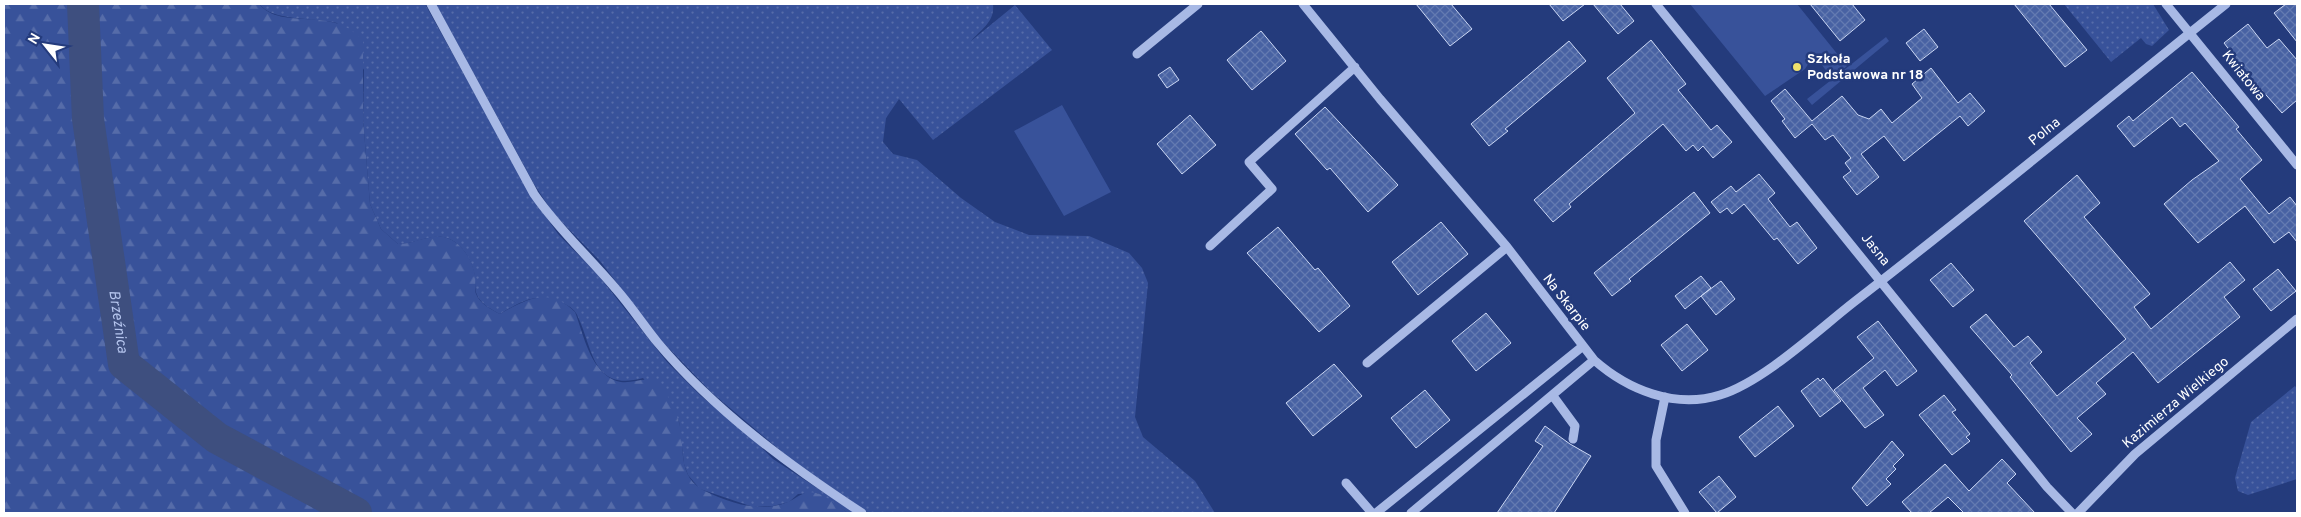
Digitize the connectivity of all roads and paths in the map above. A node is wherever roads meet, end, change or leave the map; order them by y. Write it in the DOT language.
graph roads {
  1 [pos="431,4"];
  2 [pos="1198,4"];
  3 [pos="1303,4"];
  4 [pos="1656,4"];
  5 [pos="2166,4"];
  6 [pos="2226,4"];
  7 [pos="2190,32"];
  8 [pos="1136,54"];
  9 [pos="1355,67"];
  10 [pos="2297,165"];
  11 [pos="1210,246"];
  12 [pos="1507,247"];
  13 [pos="1882,281"];
  14 [pos="2297,319"];
  15 [pos="1583,346"];
  16 [pos="1594,360"];
  17 [pos="1367,363"];
  18 [pos="1553,396"];
  19 [pos="1665,397"];
  20 [pos="1573,439"];
  21 [pos="1346,483"];
  22 [pos="862,513"];
  23 [pos="1374,513"];
  24 [pos="1412,513"];
  25 [pos="1685,513"];
  26 [pos="2072,513"];
  27 [pos="2078,513"];
  1 -- 22 [label="street"];
  2 -- 8 [label="street"];
  3 -- 9 [label="street, Na Skarpie"];
  4 -- 13 [label="street, Jasna"];
  5 -- 7 [label="street, Kwiatowa"];
  6 -- 7 [label="street, Polna"];
  7 -- 10 [label="street, Kwiatowa"];
  7 -- 13 [label="street, Polna"];
  9 -- 11 [label="street"];
  9 -- 12 [label="street, Na Skarpie"];
  12 -- 15 [label="street, Na Skarpie"];
  12 -- 17 [label="street"];
  13 -- 19 [label="street, Na Skarpie"];
  13 -- 26 [label="street, Jasna"];
  14 -- 27 [label="street, Kazimierza Wielkiego"];
  15 -- 16 [label="street, Na Skarpie"];
  15 -- 23 [label="street"];
  16 -- 18 [label="street"];
  16 -- 19 [label="street, Na Skarpie"];
  18 -- 20 [label="street"];
  18 -- 24 [label="street"];
  19 -- 25 [label="street"];
  21 -- 23 [label="street"];
}
